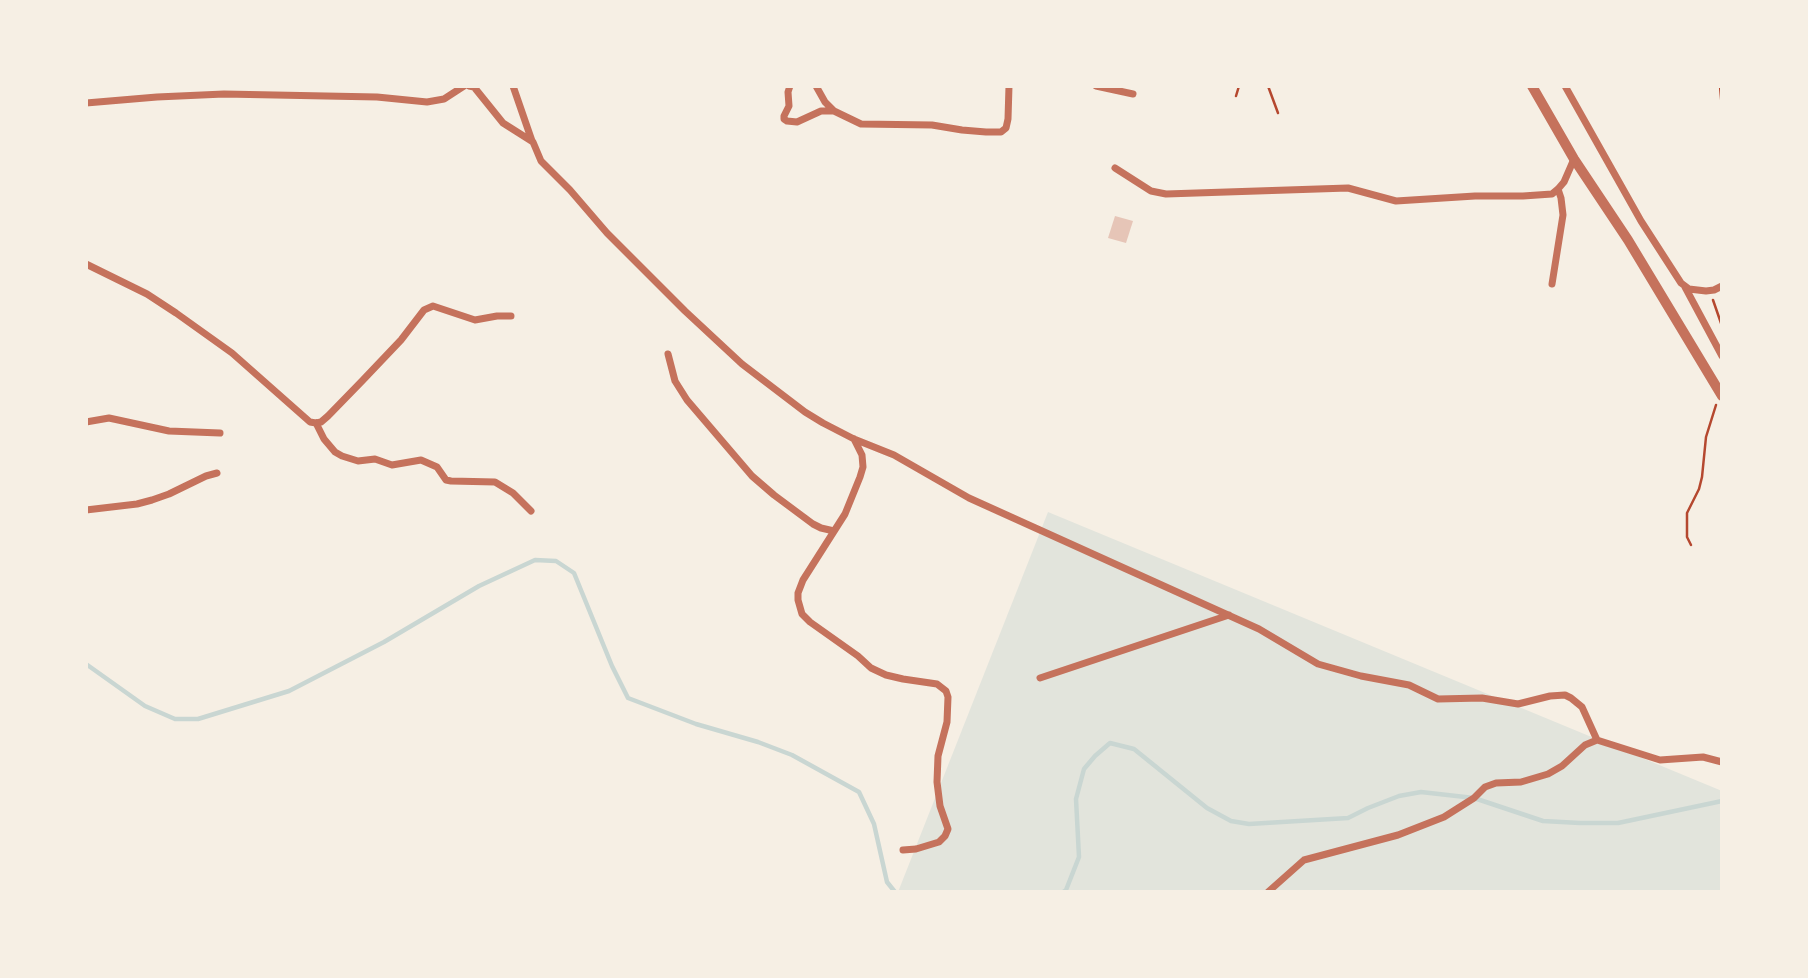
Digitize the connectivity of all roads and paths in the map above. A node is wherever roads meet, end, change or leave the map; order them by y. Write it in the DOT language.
graph roads {
  1 [pos="467,86"];
  2 [pos="513,86"];
  3 [pos="790,86"];
  4 [pos="816,86"];
  5 [pos="1009,86"];
  6 [pos="1097,86"];
  7 [pos="1239,86"];
  8 [pos="1268,86"];
  9 [pos="1532,86"];
  10 [pos="1565,86"];
  11 [pos="1720,86"];
  12 [pos="1133,94"];
  13 [pos="1236,96"];
  14 [pos="86,103"];
  15 [pos="1722,109"];
  16 [pos="834,111"];
  17 [pos="1278,113"];
  18 [pos="533,142"];
  19 [pos="1574,159"];
  20 [pos="1115,168"];
  21 [pos="1559,189"];
  22 [pos="86,264"];
  23 [pos="1552,284"];
  24 [pos="1684,286"];
  25 [pos="1722,286"];
  26 [pos="1714,290"];
  27 [pos="511,316"];
  28 [pos="1722,326"];
  29 [pos="668,354"];
  30 [pos="1722,356"];
  31 [pos="1721,394"];
  32 [pos="86,422"];
  33 [pos="316,423"];
  34 [pos="220,433"];
  35 [pos="854,439"];
  36 [pos="217,473"];
  37 [pos="86,510"];
  38 [pos="531,512"];
  39 [pos="834,531"];
  40 [pos="1691,545"];
  41 [pos="1230,615"];
  42 [pos="1040,678"];
  43 [pos="1597,740"];
  44 [pos="1722,762"];
  45 [pos="903,849"];
  46 [pos="1268,892"];
  1 -- 14 [label="street"];
  1 -- 18 [label="street"];
  2 -- 18 [label="street"];
  3 -- 16 [label="street"];
  4 -- 16 [label="street"];
  5 -- 16 [label="street"];
  6 -- 12 [label="street"];
  7 -- 13 [label="path"];
  8 -- 17 [label="path"];
  9 -- 19 [label="street"];
  10 -- 24 [label="street"];
  11 -- 15 [label="path"];
  18 -- 35 [label="street"];
  19 -- 21 [label="street"];
  19 -- 31 [label="street"];
  20 -- 21 [label="street"];
  21 -- 23 [label="street"];
  22 -- 33 [label="street"];
  24 -- 26 [label="street"];
  24 -- 30 [label="street"];
  25 -- 26 [label="street"];
  26 -- 28 [label="path"];
  27 -- 33 [label="street"];
  29 -- 39 [label="street"];
  31 -- 40 [label="path"];
  32 -- 34 [label="street"];
  33 -- 38 [label="street"];
  35 -- 39 [label="street"];
  35 -- 41 [label="street"];
  36 -- 37 [label="street"];
  39 -- 45 [label="street"];
  41 -- 42 [label="street"];
  41 -- 43 [label="street"];
  43 -- 44 [label="street"];
  43 -- 46 [label="street"];
}
